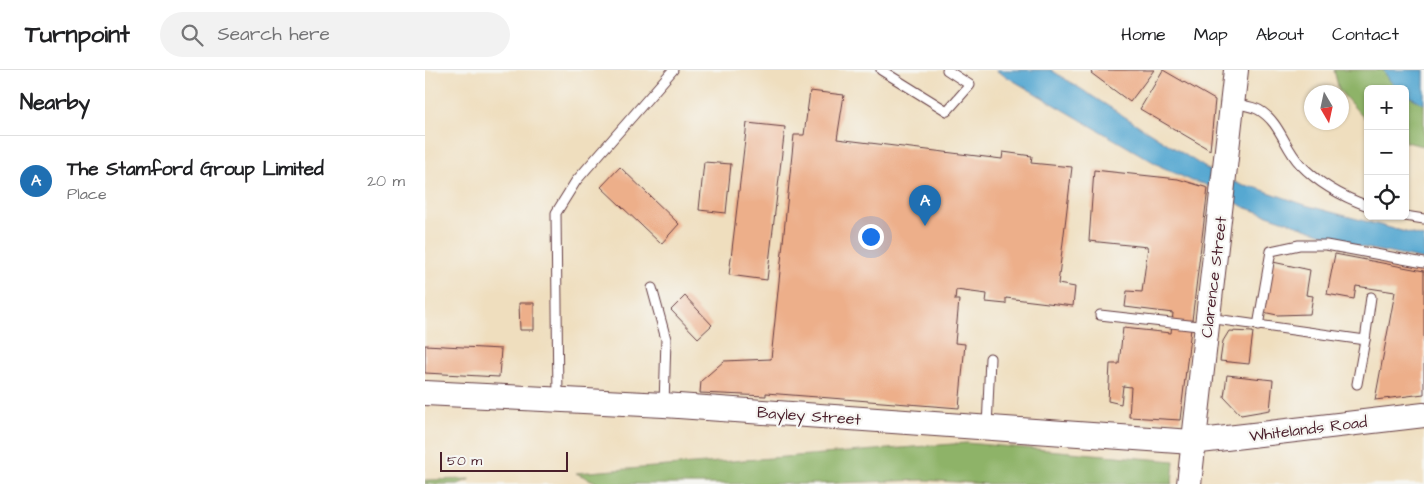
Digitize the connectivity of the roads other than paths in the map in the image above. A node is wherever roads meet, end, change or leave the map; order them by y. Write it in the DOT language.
graph roads {
  1 [pos="673,70"];
  2 [pos="881,70"];
  3 [pos="947,70"];
  4 [pos="1236,70"];
  5 [pos="1233,103"];
  6 [pos="1364,205"];
  7 [pos="1409,217"];
  8 [pos="1424,220"];
  9 [pos="1424,264"];
  10 [pos="652,288"];
  11 [pos="1371,297"];
  12 [pos="1100,314"];
  13 [pos="1207,323"];
  14 [pos="1258,326"];
  15 [pos="1365,340"];
  16 [pos="990,358"];
  17 [pos="1357,384"];
  18 [pos="425,393"];
  19 [pos="558,399"];
  20 [pos="664,405"];
  21 [pos="1424,415"];
  22 [pos="987,428"];
  23 [pos="1192,442"];
  24 [pos="1189,484"];
  1 -- 19 [label="lane"];
  2 -- 3 [label="lane"];
  4 -- 5 [label="street, Clarence Street"];
  5 -- 6 [label="lane"];
  5 -- 13 [label="street, Clarence Street"];
  7 -- 8 [label="lane"];
  9 -- 14 [label="lane"];
  10 -- 20 [label="lane"];
  11 -- 15 [label="lane"];
  12 -- 13 [label="lane"];
  13 -- 14 [label="lane"];
  13 -- 23 [label="street, Clarence Street"];
  14 -- 15 [label="lane"];
  15 -- 17 [label="lane"];
  16 -- 22 [label="lane"];
  18 -- 19 [label="street, Bayley Street"];
  19 -- 20 [label="street, Bayley Street"];
  20 -- 22 [label="street, Bayley Street"];
  21 -- 23 [label="street, Whitelands Road"];
  22 -- 23 [label="street, Bayley Street"];
  23 -- 24 [label="street, Clarence Street"];
}
